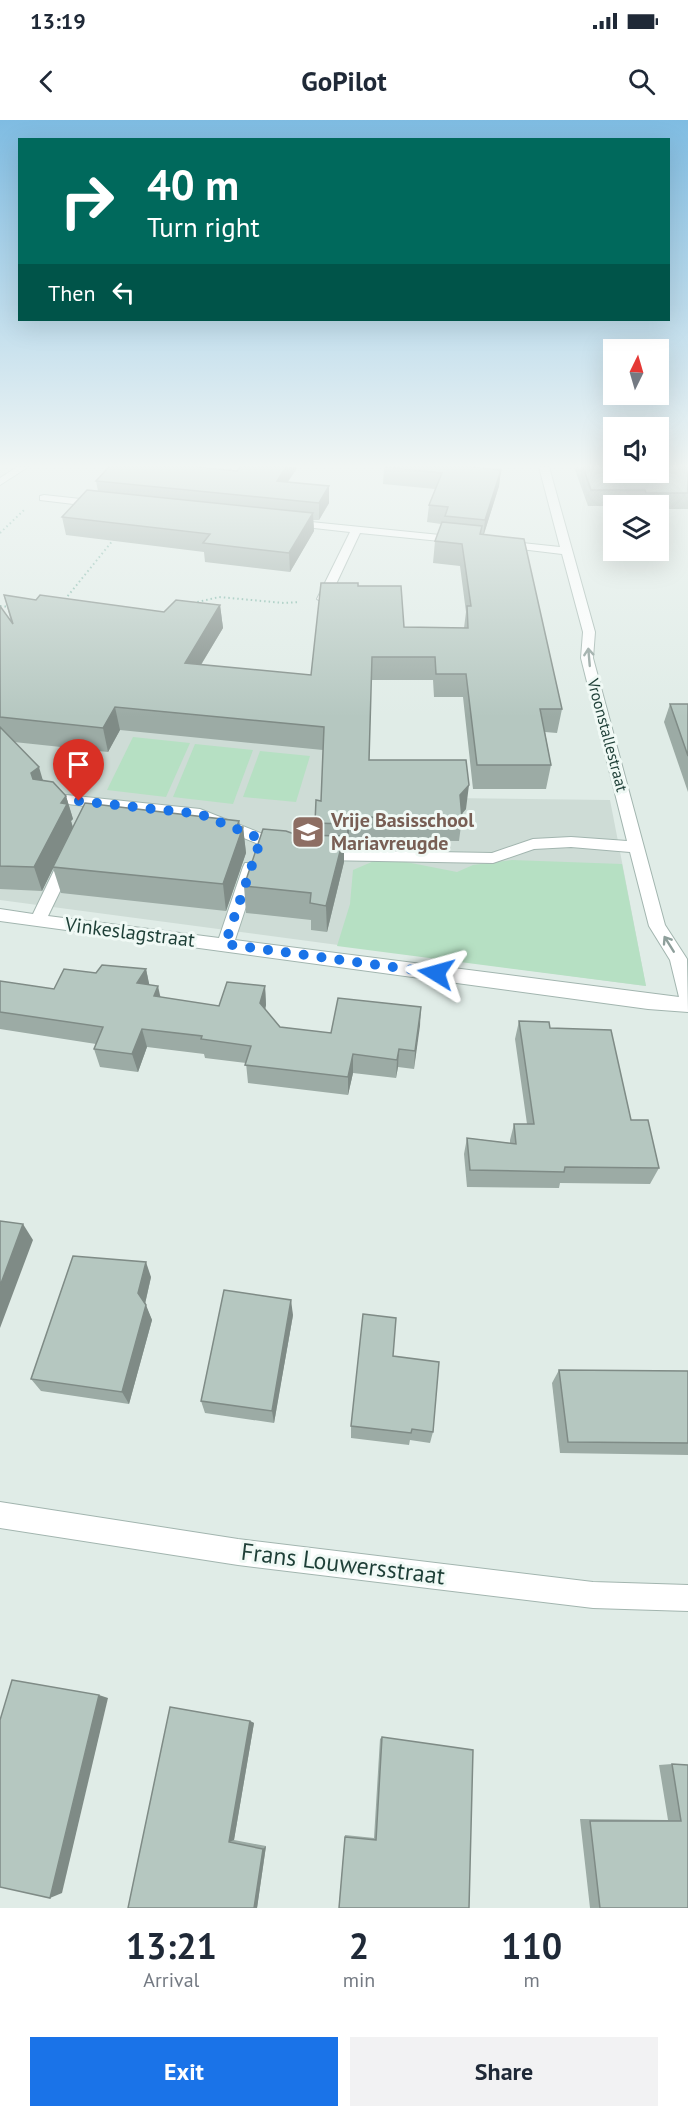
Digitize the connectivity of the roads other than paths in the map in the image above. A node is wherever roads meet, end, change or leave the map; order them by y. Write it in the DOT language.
graph roads {
  1 [pos="346,550"];
  2 [pos="563,550"];
  3 [pos="568,551"];
  4 [pos="323,600"];
  5 [pos="47,798"];
  6 [pos="261,839"];
  7 [pos="75,844"];
  8 [pos="638,846"];
  9 [pos="0,915"];
  10 [pos="38,920"];
  11 [pos="225,944"];
  12 [pos="688,999"];
  13 [pos="688,1005"];
  14 [pos="0,1515"];
  15 [pos="688,1599"];
  1 -- 4 [label="street"];
  2 -- 3 [label="street"];
  8 -- 3 [label="street, Vroonstallestraat, one-way"];
  5 -- 6 [label="street"];
  6 -- 8 [label="street"];
  6 -- 11 [label="street"];
  7 -- 10 [label="street"];
  12 -- 8 [label="street, Vroonstallestraat, one-way"];
  9 -- 10 [label="street, Vinkeslagstraat"];
  10 -- 11 [label="street, Vinkeslagstraat"];
  11 -- 13 [label="street, Vinkeslagstraat"];
  14 -- 15 [label="street, Frans Louwersstraat"];
}
